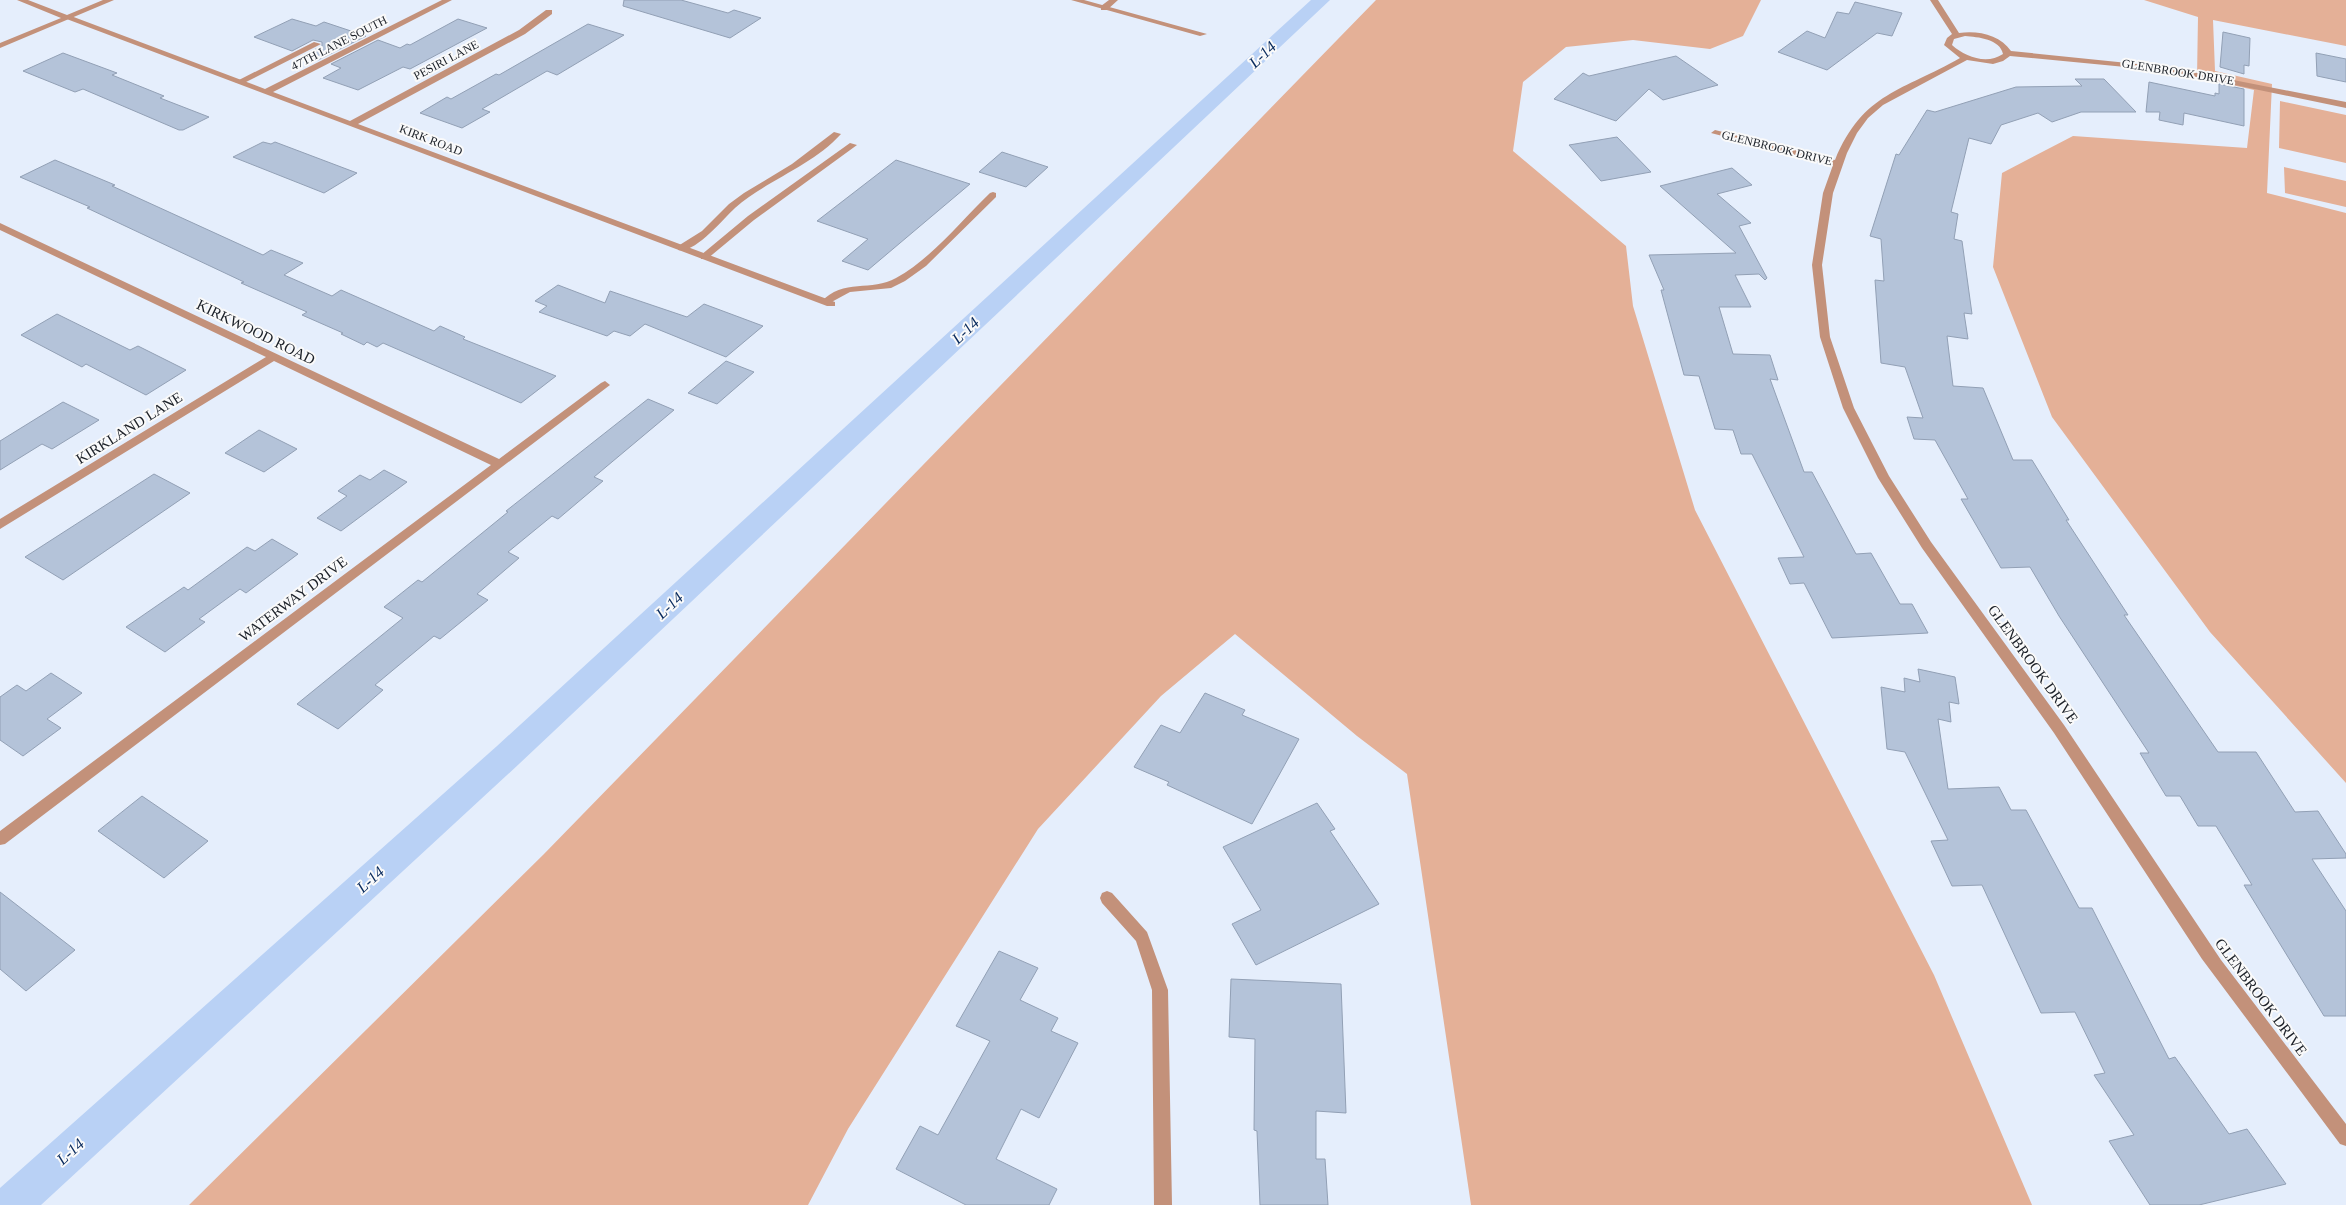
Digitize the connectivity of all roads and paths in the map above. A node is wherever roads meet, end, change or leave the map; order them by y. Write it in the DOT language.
graph roads {
  1 [pos="22,0"];
  2 [pos="110,0"];
  3 [pos="448,0"];
  4 [pos="1074,0"];
  5 [pos="1114,0"];
  6 [pos="1934,0"];
  7 [pos="1104,8"];
  8 [pos="549,12"];
  9 [pos="68,18"];
  10 [pos="1203,34"];
  11 [pos="1957,35"];
  12 [pos="317,44"];
  13 [pos="0,46"];
  14 [pos="2007,53"];
  15 [pos="1967,58"];
  16 [pos="239,82"];
  17 [pos="266,92"];
  18 [pos="2346,105"];
  19 [pos="351,124"];
  20 [pos="1715,133"];
  21 [pos="837,134"];
  22 [pos="853,145"];
  23 [pos="1839,164"];
  24 [pos="993,195"];
  25 [pos="0,226"];
  26 [pos="681,248"];
  27 [pos="704,256"];
  28 [pos="273,357"];
  29 [pos="605,385"];
  30 [pos="500,464"];
  31 [pos="0,526"];
  32 [pos="0,839"];
  33 [pos="1107,898"];
  34 [pos="2346,1138"];
  35 [pos="1163,1205"];
  1 -- 9 [label="street, KIRK ROAD"];
  2 -- 9 [label="street"];
  3 -- 17 [label="street, 47TH LANE SOUTH"];
  4 -- 7 [label="street"];
  5 -- 7 [label="street"];
  6 -- 11 [label="street"];
  7 -- 10 [label="street"];
  8 -- 19 [label="street, PESIRI LANE"];
  9 -- 13 [label="street"];
  9 -- 16 [label="street, KIRK ROAD"];
  11 -- 14 [label="street"];
  11 -- 15 [label="street"];
  12 -- 16 [label="street"];
  14 -- 15 [label="street, GLENBROOK DRIVE"];
  14 -- 18 [label="street, GLENBROOK DRIVE"];
  15 -- 23 [label="street, GLENBROOK DRIVE"];
  16 -- 17 [label="street, KIRK ROAD"];
  17 -- 19 [label="street, KIRK ROAD"];
  19 -- 26 [label="street, KIRK ROAD"];
  20 -- 23 [label="street, GLENBROOK DRIVE"];
  21 -- 26 [label="street"];
  22 -- 27 [label="street"];
  23 -- 34 [label="street, GLENBROOK DRIVE"];
  24 -- 27 [label="street, KIRK ROAD"];
  25 -- 28 [label="street, KIRKWOOD ROAD"];
  26 -- 27 [label="street, KIRK ROAD"];
  28 -- 30 [label="street, KIRKWOOD ROAD"];
  28 -- 31 [label="street, KIRKLAND LANE"];
  29 -- 30 [label="street, WATERWAY DRIVE"];
  30 -- 32 [label="street, WATERWAY DRIVE"];
  33 -- 35 [label="street"];
}
